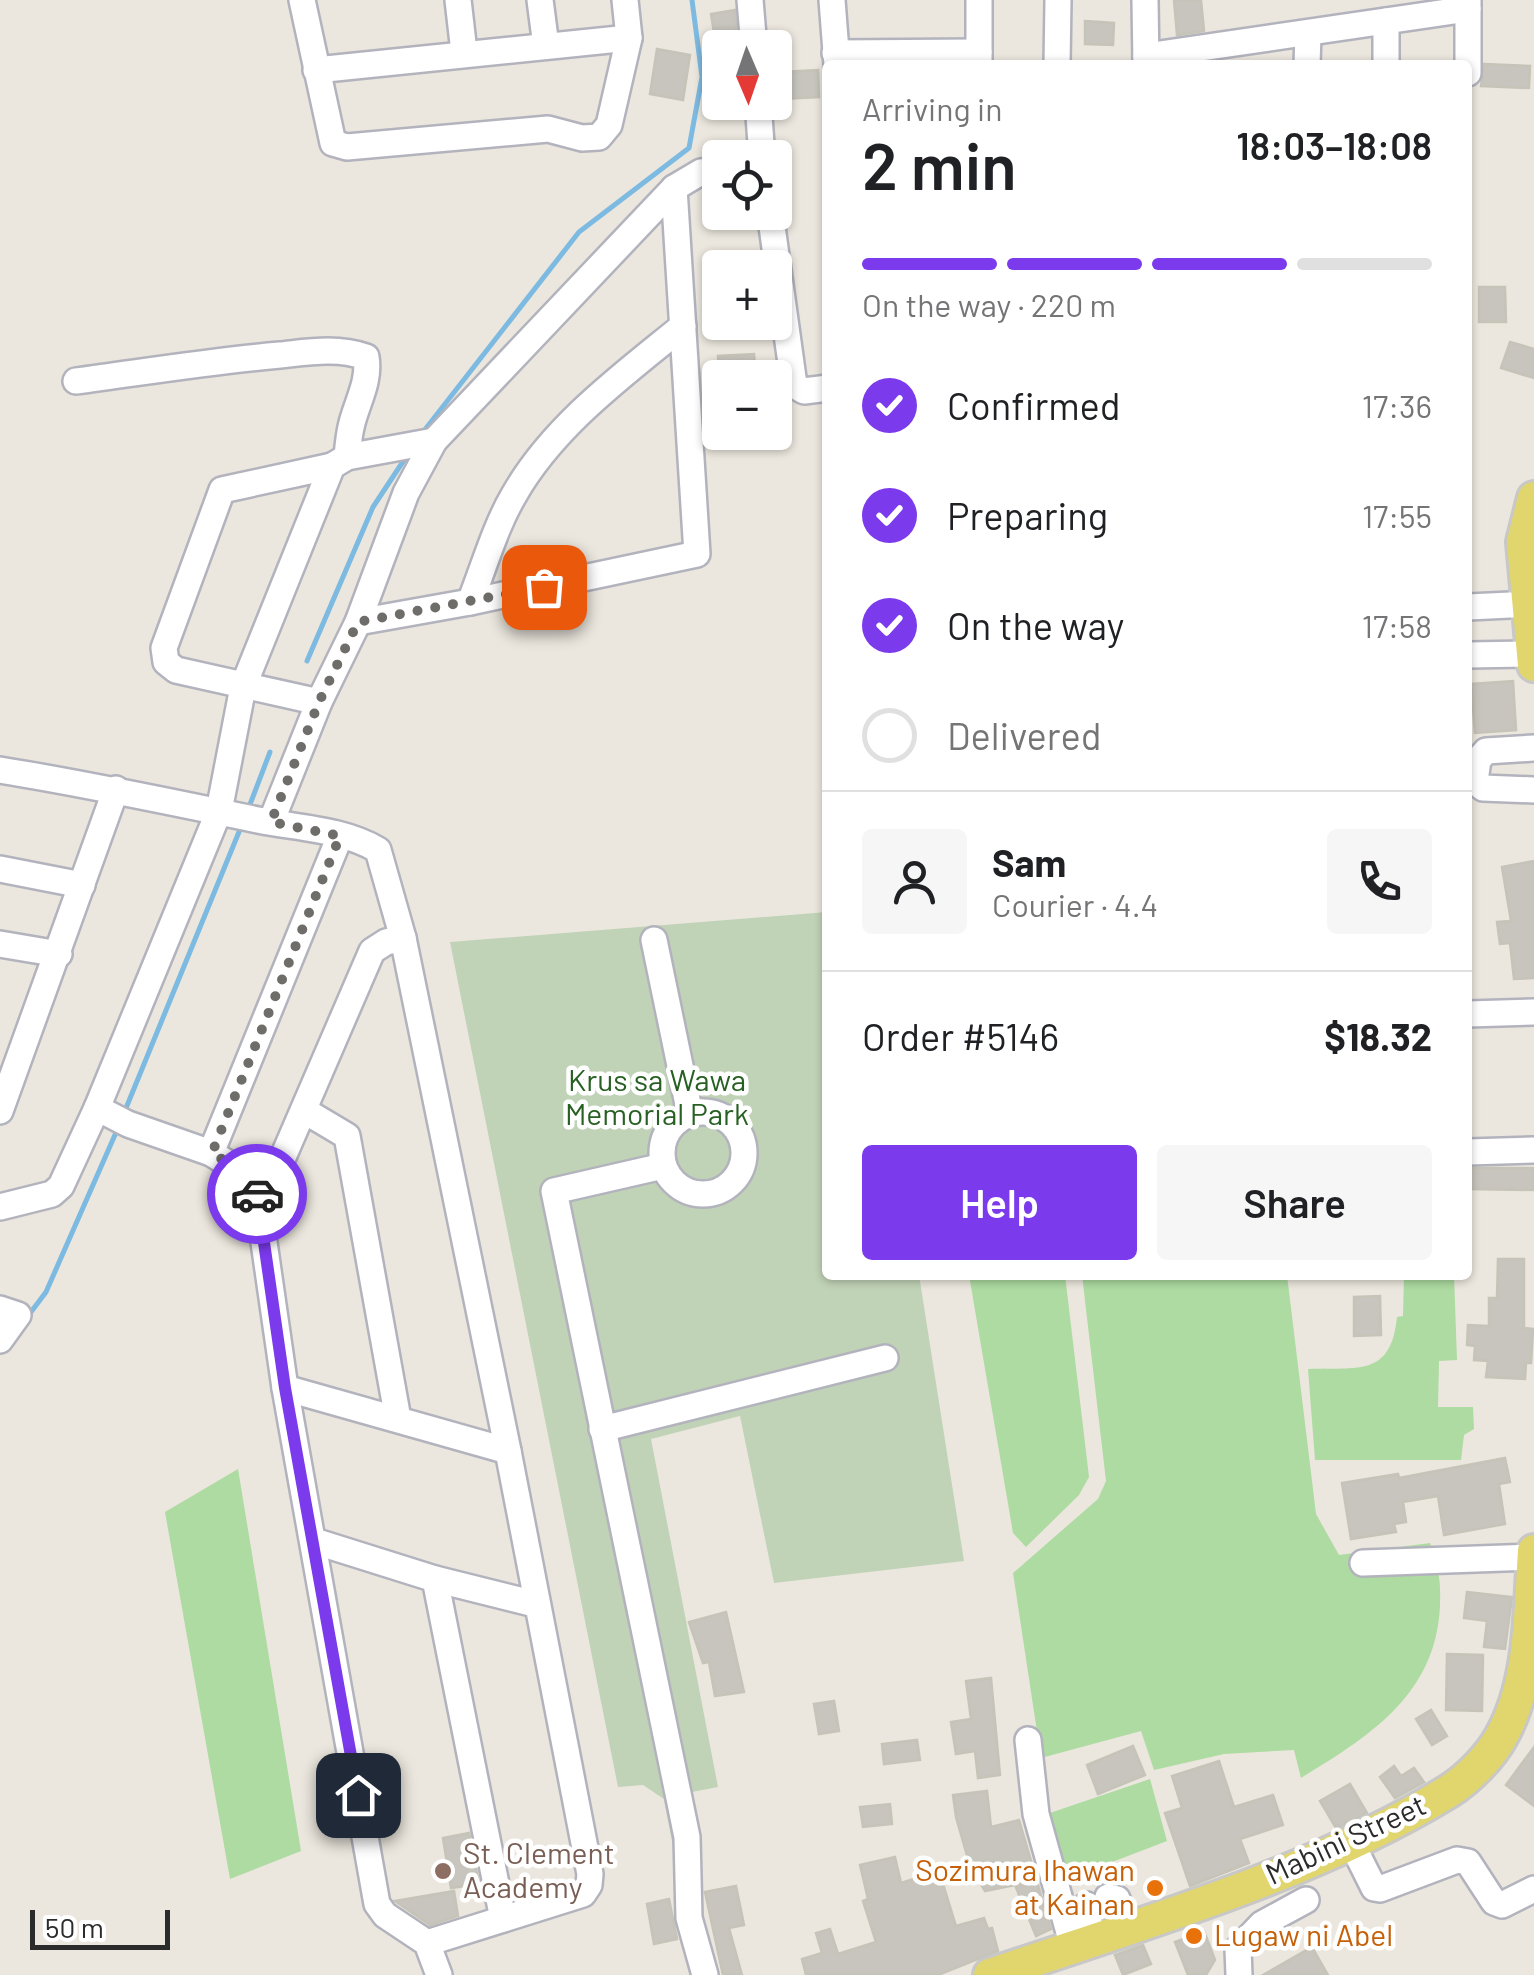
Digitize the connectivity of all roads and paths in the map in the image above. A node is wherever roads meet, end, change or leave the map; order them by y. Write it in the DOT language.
graph roads {
  1 [pos="302,0"];
  2 [pos="458,0"];
  3 [pos="540,0"];
  4 [pos="625,0"];
  5 [pos="750,0"];
  6 [pos="832,0"];
  7 [pos="979,0"];
  8 [pos="1058,0"];
  9 [pos="1146,0"];
  10 [pos="1468,4"];
  11 [pos="1386,22"];
  12 [pos="752,30"];
  13 [pos="1308,33"];
  14 [pos="629,38"];
  15 [pos="546,46"];
  16 [pos="464,52"];
  17 [pos="1228,55"];
  18 [pos="836,59"];
  19 [pos="979,59"];
  20 [pos="1057,60"];
  21 [pos="1146,60"];
  22 [pos="1160,60"];
  23 [pos="1307,60"];
  24 [pos="1386,60"];
  25 [pos="1468,60"];
  26 [pos="316,70"];
  27 [pos="702,172"];
  28 [pos="674,188"];
  29 [pos="772,230"];
  30 [pos="683,326"];
  31 [pos="76,380"];
  32 [pos="822,389"];
  33 [pos="430,442"];
  34 [pos="340,462"];
  35 [pos="1534,498"];
  36 [pos="470,602"];
  37 [pos="1529,604"];
  38 [pos="1472,607"];
  39 [pos="358,622"];
  40 [pos="1472,655"];
  41 [pos="1533,660"];
  42 [pos="243,687"];
  43 [pos="319,702"];
  44 [pos="1534,748"];
  45 [pos="0,770"];
  46 [pos="116,789"];
  47 [pos="1534,790"];
  48 [pos="246,816"];
  49 [pos="340,836"];
  50 [pos="0,869"];
  51 [pos="82,885"];
  52 [pos="403,938"];
  53 [pos="654,940"];
  54 [pos="0,944"];
  55 [pos="59,954"];
  56 [pos="1534,1012"];
  57 [pos="1472,1014"];
  58 [pos="0,1111"];
  59 [pos="305,1111"];
  60 [pos="690,1114"];
  61 [pos="112,1117"];
  62 [pos="1534,1150"];
  63 [pos="1472,1152"];
  64 [pos="212,1153"];
  65 [pos="663,1166"];
  66 [pos="255,1180"];
  67 [pos="0,1207"];
  68 [pos="0,1309"];
  69 [pos="0,1340"];
  70 [pos="885,1358"];
  71 [pos="285,1388"];
  72 [pos="398,1419"];
  73 [pos="602,1428"];
  74 [pos="508,1451"];
  75 [pos="314,1541"];
  76 [pos="1534,1554"];
  77 [pos="1363,1562"];
  78 [pos="435,1578"];
  79 [pos="536,1604"];
  80 [pos="1526,1699"];
  81 [pos="1028,1740"];
  82 [pos="1351,1842"];
  83 [pos="1245,1887"];
  84 [pos="1534,1890"];
  85 [pos="1306,1900"];
  86 [pos="503,1918"];
  87 [pos="1262,1924"];
  88 [pos="1128,1927"];
  89 [pos="1084,1943"];
  90 [pos="427,1944"];
  91 [pos="439,1975"];
  92 [pos="705,1975"];
  93 [pos="990,1975"];
  94 [pos="1239,1975"];
  1 -- 26 [label="street"];
  2 -- 16 [label="street"];
  3 -- 15 [label="street"];
  4 -- 14 [label="street"];
  5 -- 12 [label="street"];
  6 -- 18 [label="street"];
  7 -- 19 [label="street"];
  8 -- 20 [label="street"];
  9 -- 21 [label="street"];
  10 -- 11 [label="street"];
  10 -- 25 [label="street"];
  11 -- 13 [label="street"];
  11 -- 24 [label="street"];
  13 -- 17 [label="street"];
  13 -- 23 [label="street"];
  14 -- 15 [label="street"];
  14 -- 26 [label="street"];
  15 -- 16 [label="street"];
  16 -- 26 [label="street"];
  17 -- 22 [label="street"];
  18 -- 19 [label="street"];
  27 -- 28 [label="street"];
  28 -- 30 [label="street"];
  28 -- 33 [label="street"];
  29 -- 32 [label="street"];
  30 -- 36 [label="street"];
  30 -- 36 [label="street"];
  31 -- 34 [label="street"];
  33 -- 34 [label="street"];
  33 -- 39 [label="street"];
  34 -- 42 [label="street"];
  34 -- 42 [label="street"];
  35 -- 37 [label="main road"];
  36 -- 39 [label="street"];
  37 -- 38 [label="street"];
  37 -- 41 [label="main road"];
  39 -- 43 [label="street"];
  40 -- 41 [label="street"];
  42 -- 43 [label="street"];
  42 -- 48 [label="street"];
  43 -- 48 [label="street"];
  44 -- 47 [label="street"];
  45 -- 46 [label="street"];
  46 -- 48 [label="street"];
  46 -- 51 [label="street"];
  48 -- 49 [label="street"];
  48 -- 61 [label="street"];
  49 -- 52 [label="street"];
  49 -- 64 [label="street"];
  50 -- 51 [label="street"];
  51 -- 55 [label="street"];
  52 -- 59 [label="street"];
  52 -- 74 [label="street"];
  53 -- 60 [label="street"];
  54 -- 55 [label="street"];
  55 -- 58 [label="street"];
  56 -- 57 [label="street"];
  59 -- 66 [label="street"];
  59 -- 72 [label="street"];
  60 -- 65 [label="street"];
  60 -- 65 [label="street"];
  61 -- 64 [label="street"];
  61 -- 67 [label="street"];
  62 -- 63 [label="street"];
  64 -- 66 [label="street"];
  65 -- 73 [label="street"];
  66 -- 71 [label="street"];
  68 -- 69 [label="street"];
  70 -- 73 [label="street"];
  71 -- 72 [label="street"];
  71 -- 75 [label="street"];
  72 -- 74 [label="street"];
  73 -- 92 [label="street"];
  74 -- 79 [label="street"];
  75 -- 78 [label="street"];
  75 -- 90 [label="street"];
  76 -- 77 [label="street"];
  76 -- 80 [label="main road, Mabini Street"];
  78 -- 79 [label="street"];
  78 -- 86 [label="street"];
  79 -- 86 [label="street"];
  80 -- 82 [label="main road, Mabini Street"];
  81 -- 89 [label="street"];
  82 -- 83 [label="main road, Mabini Street"];
  82 -- 84 [label="street"];
  83 -- 87 [label="street"];
  83 -- 88 [label="main road, Mabini Street"];
  85 -- 87 [label="street"];
  86 -- 90 [label="street"];
  87 -- 94 [label="street"];
  88 -- 89 [label="main road, Mabini Street"];
  88 -- 89 [label="street"];
  89 -- 93 [label="main road, Mabini Street"];
  90 -- 91 [label="street"];
}
